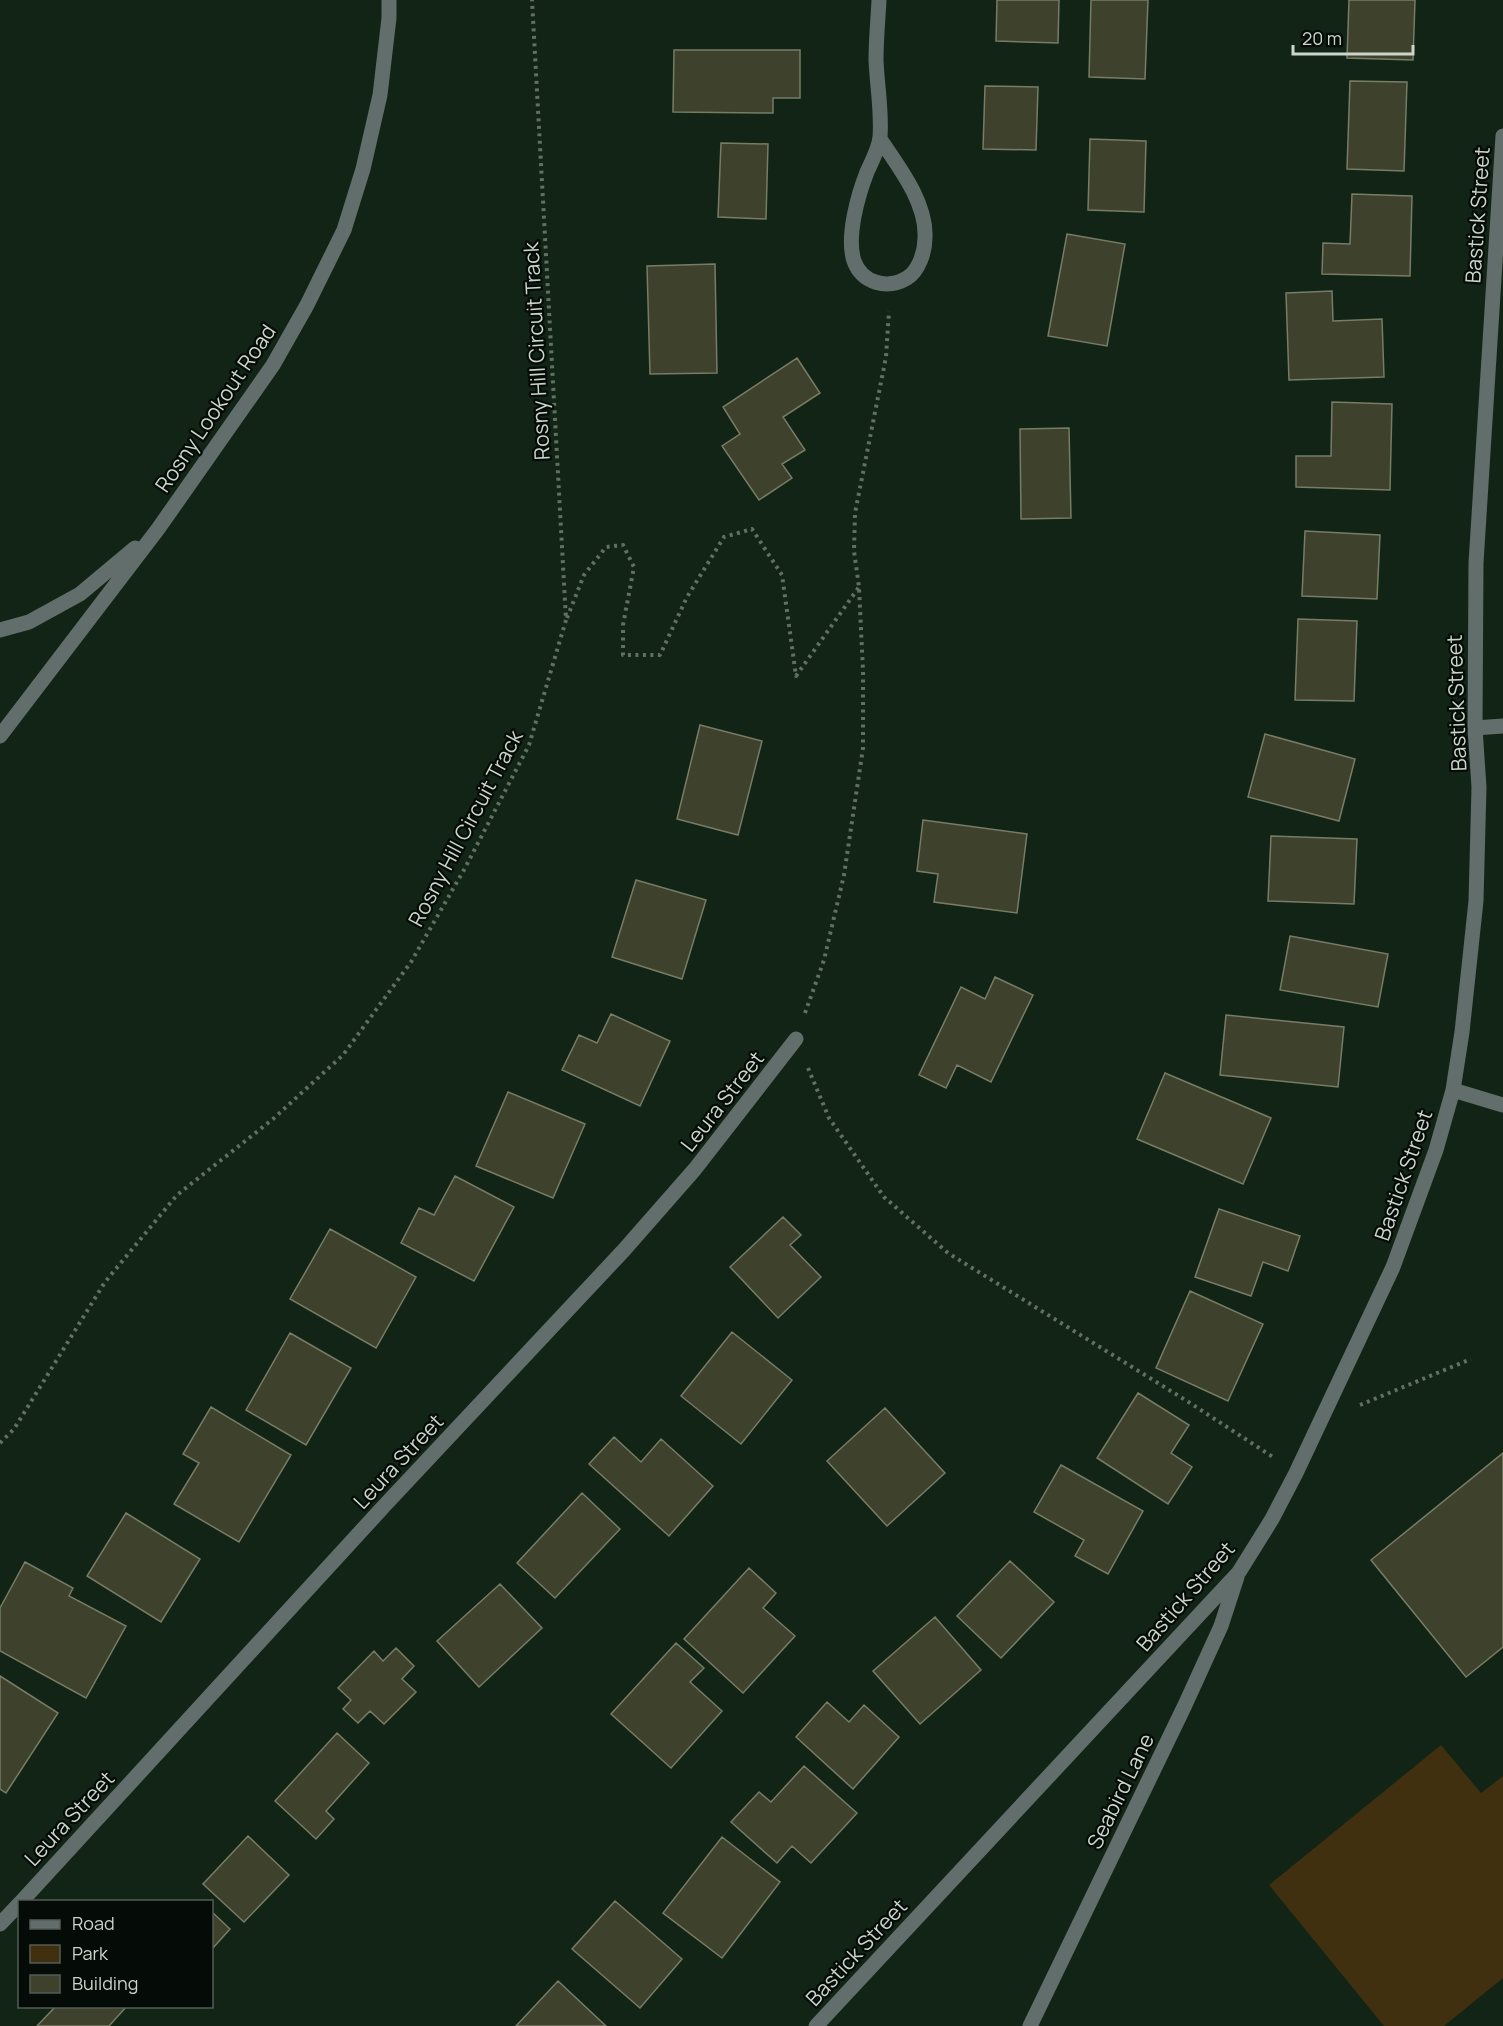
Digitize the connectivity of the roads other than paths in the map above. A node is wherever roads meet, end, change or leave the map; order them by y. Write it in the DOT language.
graph roads {
  1 [pos="389,0"];
  2 [pos="879,0"];
  3 [pos="1503,136"];
  4 [pos="880,139"];
  5 [pos="158,529"];
  6 [pos="0,630"];
  7 [pos="1503,726"];
  8 [pos="1475,728"];
  9 [pos="0,736"];
  10 [pos="796,1039"];
  11 [pos="1453,1090"];
  12 [pos="1503,1106"];
  13 [pos="1239,1572"];
  14 [pos="22,1900"];
  15 [pos="18,1904"];
  16 [pos="0,1924"];
  17 [pos="816,2026"];
  18 [pos="1030,2026"];
  1 -- 5 [label="street, Rosny Lookout Road"];
  2 -- 4 [label="street"];
  3 -- 8 [label="street, Bastick Street"];
  4 -- 4 [label="street"];
  5 -- 6 [label="street, Rosny Lookout Road"];
  5 -- 9 [label="street, Rosny Lookout Road"];
  7 -- 8 [label="street"];
  8 -- 11 [label="street, Bastick Street"];
  10 -- 14 [label="street, Leura Street"];
  11 -- 12 [label="street"];
  11 -- 13 [label="street, Bastick Street"];
  13 -- 17 [label="street, Bastick Street"];
  13 -- 18 [label="street, Seabird Lane"];
  15 -- 16 [label="street, Leura Street"];
}
